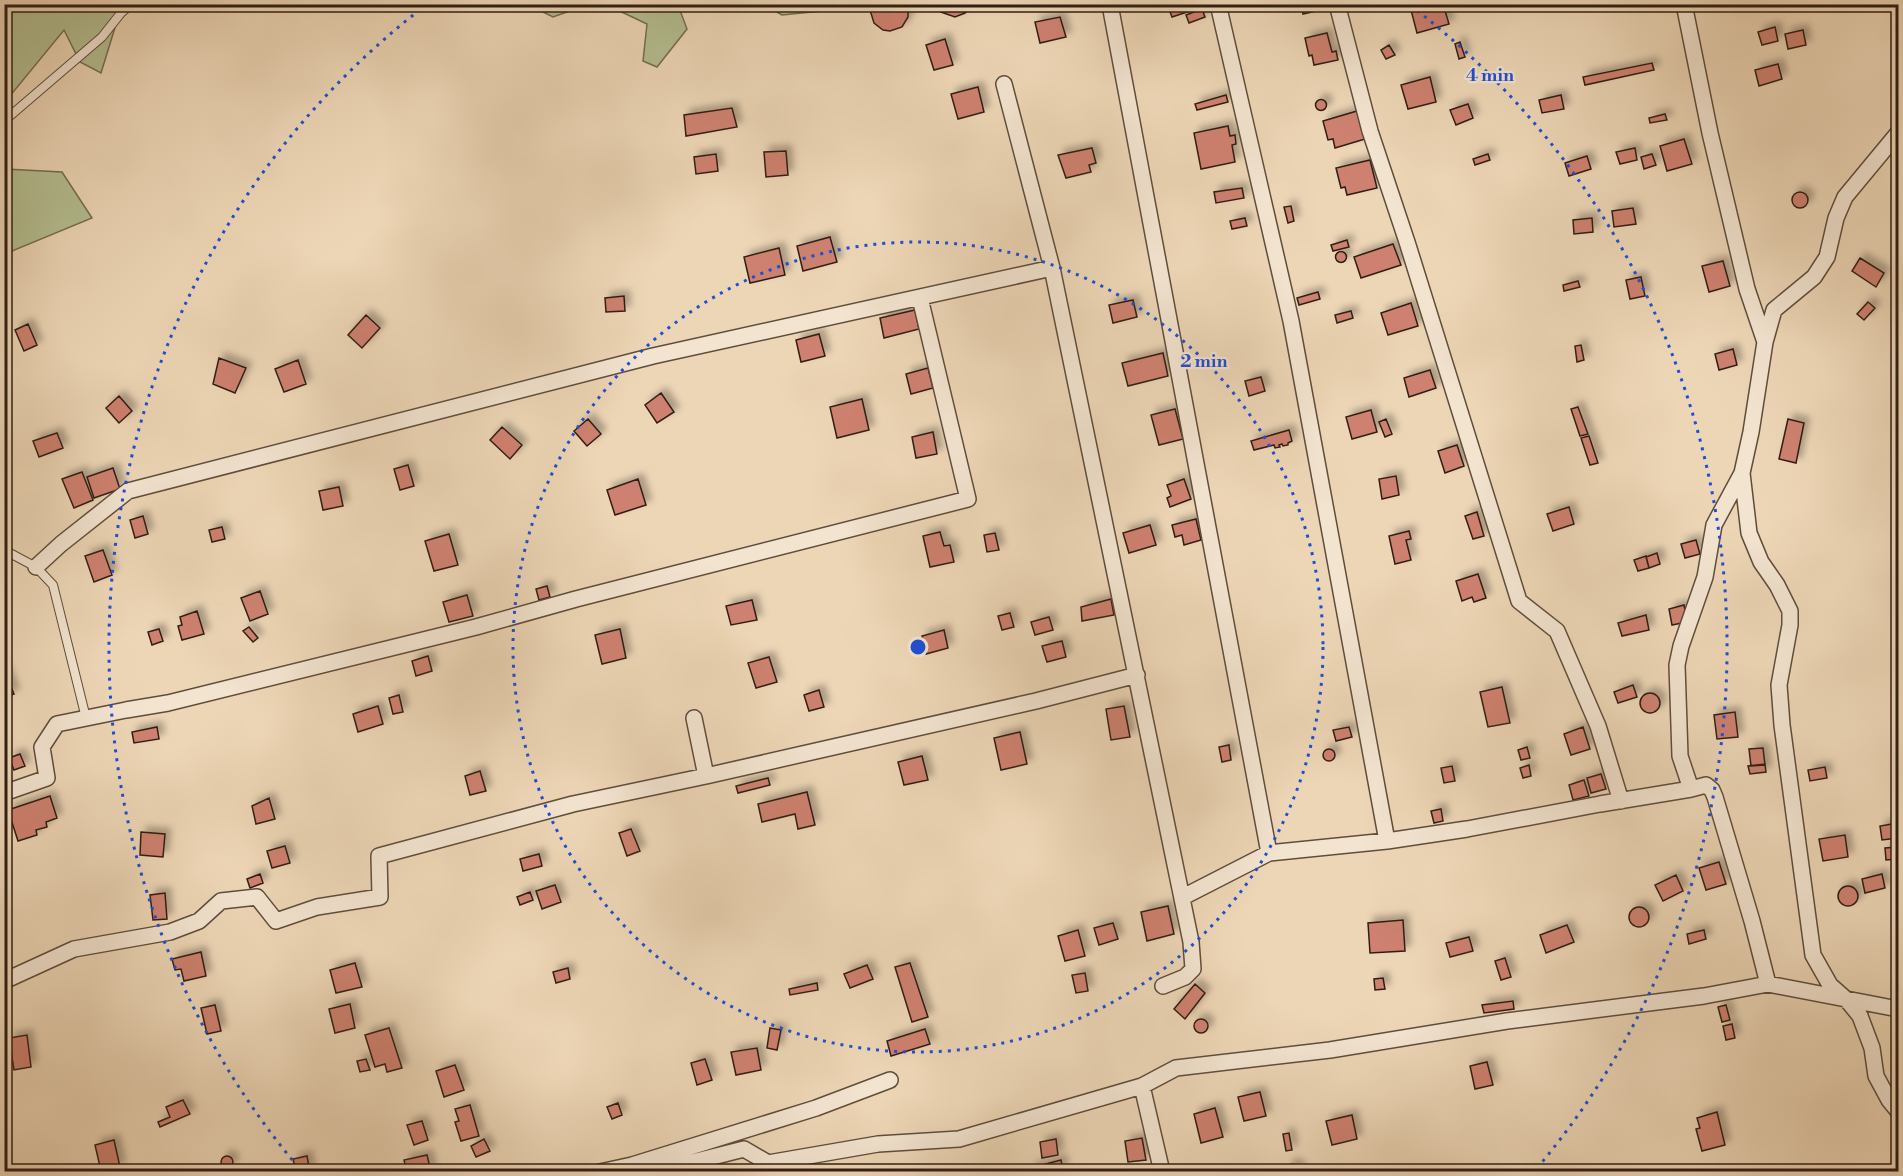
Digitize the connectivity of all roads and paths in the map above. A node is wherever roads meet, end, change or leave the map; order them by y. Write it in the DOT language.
graph roads {
  1 [pos="131,4"];
  2 [pos="1113,4"];
  3 [pos="1218,4"];
  4 [pos="1337,4"];
  5 [pos="1683,4"];
  6 [pos="1004,84"];
  7 [pos="4,121"];
  8 [pos="1899,133"];
  9 [pos="1052,268"];
  10 [pos="920,298"];
  11 [pos="1765,342"];
  12 [pos="1742,473"];
  13 [pos="4,550"];
  14 [pos="36,567"];
  15 [pos="1137,675"];
  16 [pos="86,718"];
  17 [pos="694,718"];
  18 [pos="706,776"];
  19 [pos="1691,789"];
  20 [pos="4,793"];
  21 [pos="1621,801"];
  22 [pos="1387,841"];
  23 [pos="1269,853"];
  24 [pos="1183,897"];
  25 [pos="4,981"];
  26 [pos="1768,984"];
  27 [pos="1163,987"];
  28 [pos="1847,1000"];
  29 [pos="1899,1009"];
  30 [pos="890,1080"];
  31 [pos="1142,1086"];
  32 [pos="1899,1111"];
  33 [pos="600,1172"];
  34 [pos="653,1172"];
  35 [pos="1162,1172"];
  1 -- 7 [label="lane"];
  2 -- 23 [label="street"];
  3 -- 22 [label="street"];
  4 -- 21 [label="street"];
  5 -- 11 [label="street"];
  6 -- 9 [label="street"];
  8 -- 11 [label="street"];
  9 -- 10 [label="street"];
  9 -- 15 [label="street"];
  10 -- 14 [label="street"];
  10 -- 16 [label="street"];
  11 -- 12 [label="street"];
  12 -- 19 [label="street"];
  12 -- 28 [label="street"];
  13 -- 14 [label="lane"];
  14 -- 16 [label="lane"];
  15 -- 18 [label="street"];
  15 -- 24 [label="street"];
  16 -- 20 [label="street"];
  17 -- 18 [label="street"];
  18 -- 25 [label="street"];
  19 -- 21 [label="street"];
  19 -- 26 [label="street"];
  21 -- 22 [label="street"];
  22 -- 23 [label="street"];
  23 -- 24 [label="street"];
  24 -- 27 [label="street"];
  26 -- 28 [label="street"];
  26 -- 31 [label="street"];
  28 -- 29 [label="street"];
  28 -- 32 [label="street"];
  30 -- 33 [label="street"];
  31 -- 34 [label="street"];
  31 -- 35 [label="street"];
}
